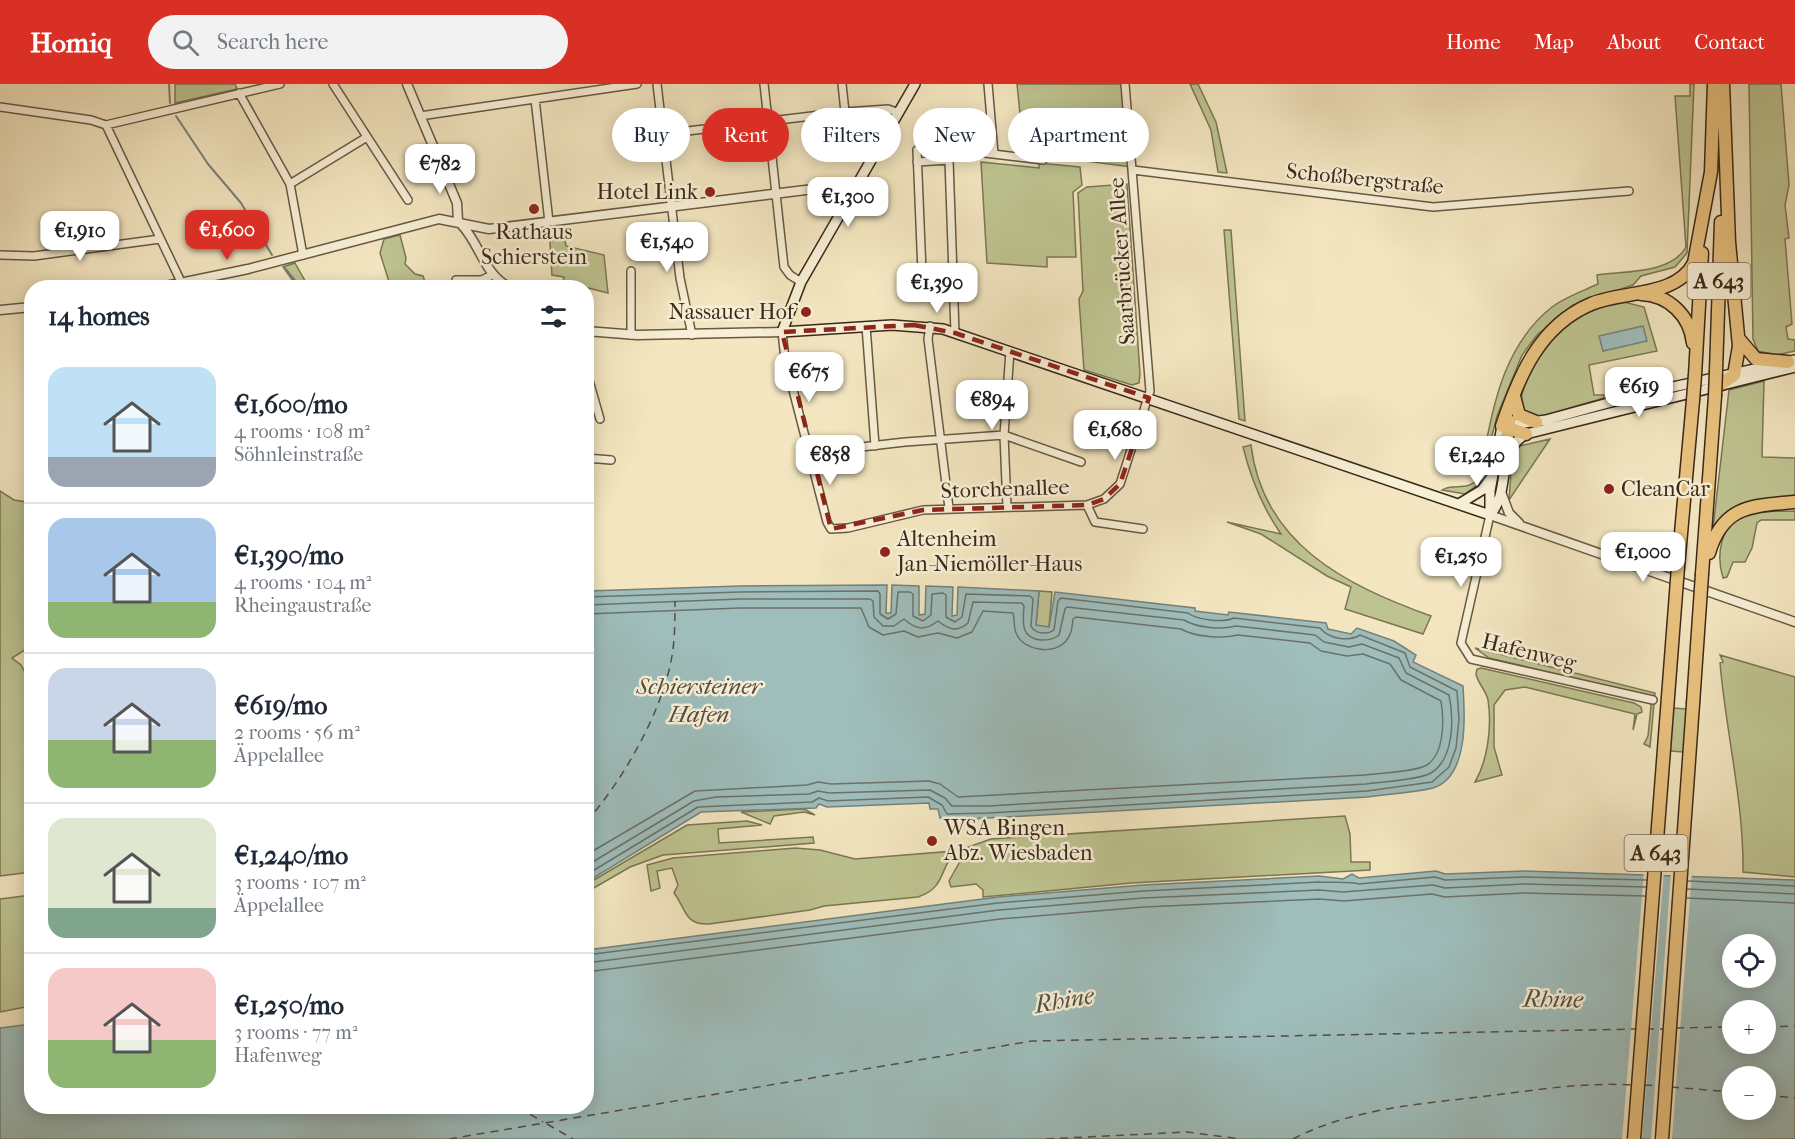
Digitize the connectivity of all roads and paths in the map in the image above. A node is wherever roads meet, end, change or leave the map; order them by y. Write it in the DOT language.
graph roads {
  1 [pos="280,84"];
  2 [pos="333,84"];
  3 [pos="407,84"];
  4 [pos="637,84"];
  5 [pos="657,84"];
  6 [pos="764,84"];
  7 [pos="842,84"];
  8 [pos="915,84"];
  9 [pos="988,84"];
  10 [pos="1125,84"];
  11 [pos="1714,84"];
  12 [pos="1722,84"];
  13 [pos="239,93"];
  14 [pos="535,99"];
  15 [pos="0,108"];
  16 [pos="660,108"];
  17 [pos="767,108"];
  18 [pos="845,108"];
  19 [pos="901,108"];
  20 [pos="990,108"];
  21 [pos="420,116"];
  22 [pos="106,125"];
  23 [pos="367,137"];
  24 [pos="1724,147"];
  25 [pos="666,162"];
  26 [pos="773,162"];
  27 [pos="870,162"];
  28 [pos="917,162"];
  29 [pos="949,162"];
  30 [pos="1133,170"];
  31 [pos="290,184"];
  32 [pos="854,190"];
  33 [pos="1629,191"];
  34 [pos="776,194"];
  35 [pos="408,200"];
  36 [pos="672,207"];
  37 [pos="1703,219"];
  38 [pos="458,221"];
  39 [pos="549,222"];
  40 [pos="489,229"];
  41 [pos="160,238"];
  42 [pos="477,246"];
  43 [pos="0,255"];
  44 [pos="303,255"];
  45 [pos="631,271"];
  46 [pos="492,275"];
  47 [pos="954,277"];
  48 [pos="180,280"];
  49 [pos="206,280"];
  50 [pos="456,280"];
  51 [pos="499,280"];
  52 [pos="801,282"];
  53 [pos="1637,293"];
  54 [pos="790,307"];
  55 [pos="24,308"];
  56 [pos="0,310"];
  57 [pos="866,326"];
  58 [pos="929,328"];
  59 [pos="806,330"];
  60 [pos="594,332"];
  61 [pos="782,332"];
  62 [pos="955,333"];
  63 [pos="631,335"];
  64 [pos="692,335"];
  65 [pos="1739,339"];
  66 [pos="1010,351"];
  67 [pos="1793,363"];
  68 [pos="1735,372"];
  69 [pos="1695,375"];
  70 [pos="1718,390"];
  71 [pos="594,398"];
  72 [pos="1149,399"];
  73 [pos="1512,400"];
  74 [pos="600,419"];
  75 [pos="1536,422"];
  76 [pos="1506,426"];
  77 [pos="1527,434"];
  78 [pos="1004,435"];
  79 [pos="942,439"];
  80 [pos="875,446"];
  81 [pos="809,453"];
  82 [pos="594,459"];
  83 [pos="611,460"];
  84 [pos="1082,462"];
  85 [pos="1504,462"];
  86 [pos="1493,474"];
  87 [pos="1501,492"];
  88 [pos="1795,502"];
  89 [pos="1459,504"];
  90 [pos="1087,505"];
  91 [pos="1007,507"];
  92 [pos="949,508"];
  93 [pos="1490,515"];
  94 [pos="1525,527"];
  95 [pos="1143,529"];
  96 [pos="1702,574"];
  97 [pos="1795,622"];
  98 [pos="1653,700"];
  99 [pos="1634,1139"];
  100 [pos="1662,1139"];
  1 -- 13 [label="street"];
  2 -- 23 [label="street"];
  3 -- 21 [label="street"];
  4 -- 14 [label="street"];
  5 -- 16 [label="street"];
  6 -- 17 [label="street"];
  7 -- 18 [label="street"];
  8 -- 19 [label="main road"];
  9 -- 20 [label="street"];
  10 -- 30 [label="street, Saarbrücker Allee"];
  11 -- 37 [label="highway, A 643"];
  12 -- 24 [label="highway, A 643"];
  13 -- 22 [label="street"];
  13 -- 31 [label="street"];
  14 -- 21 [label="street"];
  14 -- 39 [label="street"];
  15 -- 22 [label="street"];
  21 -- 38 [label="street"];
  22 -- 41 [label="street"];
  23 -- 31 [label="street"];
  23 -- 35 [label="street"];
  24 -- 65 [label="highway"];
  24 -- 70 [label="highway, A 643, bridge"];
  25 -- 36 [label="street"];
  26 -- 34 [label="street"];
  27 -- 32 [label="main road"];
  28 -- 47 [label="street"];
  29 -- 47 [label="street"];
  30 -- 33 [label="street, Schoßbergstraße"];
  30 -- 72 [label="street, Saarbrücker Allee"];
  31 -- 44 [label="street"];
  32 -- 34 [label="street"];
  32 -- 52 [label="main road"];
  34 -- 36 [label="street"];
  34 -- 52 [label="street"];
  36 -- 39 [label="street"];
  36 -- 64 [label="street"];
  37 -- 53 [label="highway"];
  37 -- 69 [label="highway, A 643"];
  38 -- 40 [label="street"];
  38 -- 42 [label="street"];
  38 -- 44 [label="street"];
  39 -- 40 [label="street"];
  40 -- 42 [label="street"];
  41 -- 43 [label="street"];
  41 -- 48 [label="street"];
  42 -- 46 [label="street"];
  44 -- 49 [label="street"];
  45 -- 63 [label="street"];
  46 -- 50 [label="street"];
  46 -- 51 [label="street"];
  47 -- 62 [label="street"];
  52 -- 54 [label="main road"];
  53 -- 69 [label="highway"];
  53 -- 73 [label="highway"];
  54 -- 59 [label="main road"];
  54 -- 61 [label="main road"];
  55 -- 56 [label="street"];
  57 -- 58 [label="main road"];
  57 -- 59 [label="main road"];
  57 -- 80 [label="street"];
  58 -- 62 [label="main road"];
  58 -- 79 [label="street"];
  59 -- 61 [label="main road"];
  60 -- 63 [label="street"];
  61 -- 64 [label="street"];
  61 -- 81 [label="street"];
  62 -- 66 [label="main road"];
  63 -- 64 [label="street"];
  65 -- 67 [label="highway"];
  65 -- 68 [label="highway"];
  66 -- 72 [label="main road"];
  66 -- 78 [label="street"];
  67 -- 68 [label="main road"];
  67 -- 70 [label="main road"];
  68 -- 70 [label="highway"];
  68 -- 75 [label="main road"];
  69 -- 99 [label="highway, A 643, bridge"];
  70 -- 77 [label="main road"];
  70 -- 96 [label="highway, A 643"];
  71 -- 74 [label="street"];
  72 -- 89 [label="main road"];
  72 -- 90 [label="street, Storchenallee"];
  73 -- 75 [label="highway"];
  73 -- 76 [label="highway"];
  75 -- 76 [label="main road"];
  76 -- 77 [label="highway"];
  76 -- 85 [label="highway"];
  76 -- 86 [label="main road"];
  77 -- 85 [label="main road"];
  78 -- 79 [label="street"];
  78 -- 84 [label="street"];
  78 -- 91 [label="street"];
  79 -- 80 [label="street"];
  79 -- 92 [label="street"];
  80 -- 81 [label="street"];
  81 -- 92 [label="street, Storchenallee"];
  82 -- 83 [label="street"];
  85 -- 87 [label="main road"];
  86 -- 89 [label="main road"];
  86 -- 93 [label="main road"];
  87 -- 93 [label="main road"];
  87 -- 94 [label="street"];
  88 -- 96 [label="highway"];
  89 -- 93 [label="main road"];
  90 -- 91 [label="street, Storchenallee"];
  90 -- 95 [label="street"];
  91 -- 92 [label="street, Storchenallee"];
  93 -- 94 [label="street"];
  93 -- 98 [label="street, Hafenweg"];
  94 -- 97 [label="street"];
  96 -- 100 [label="highway, A 643, bridge"];
}
